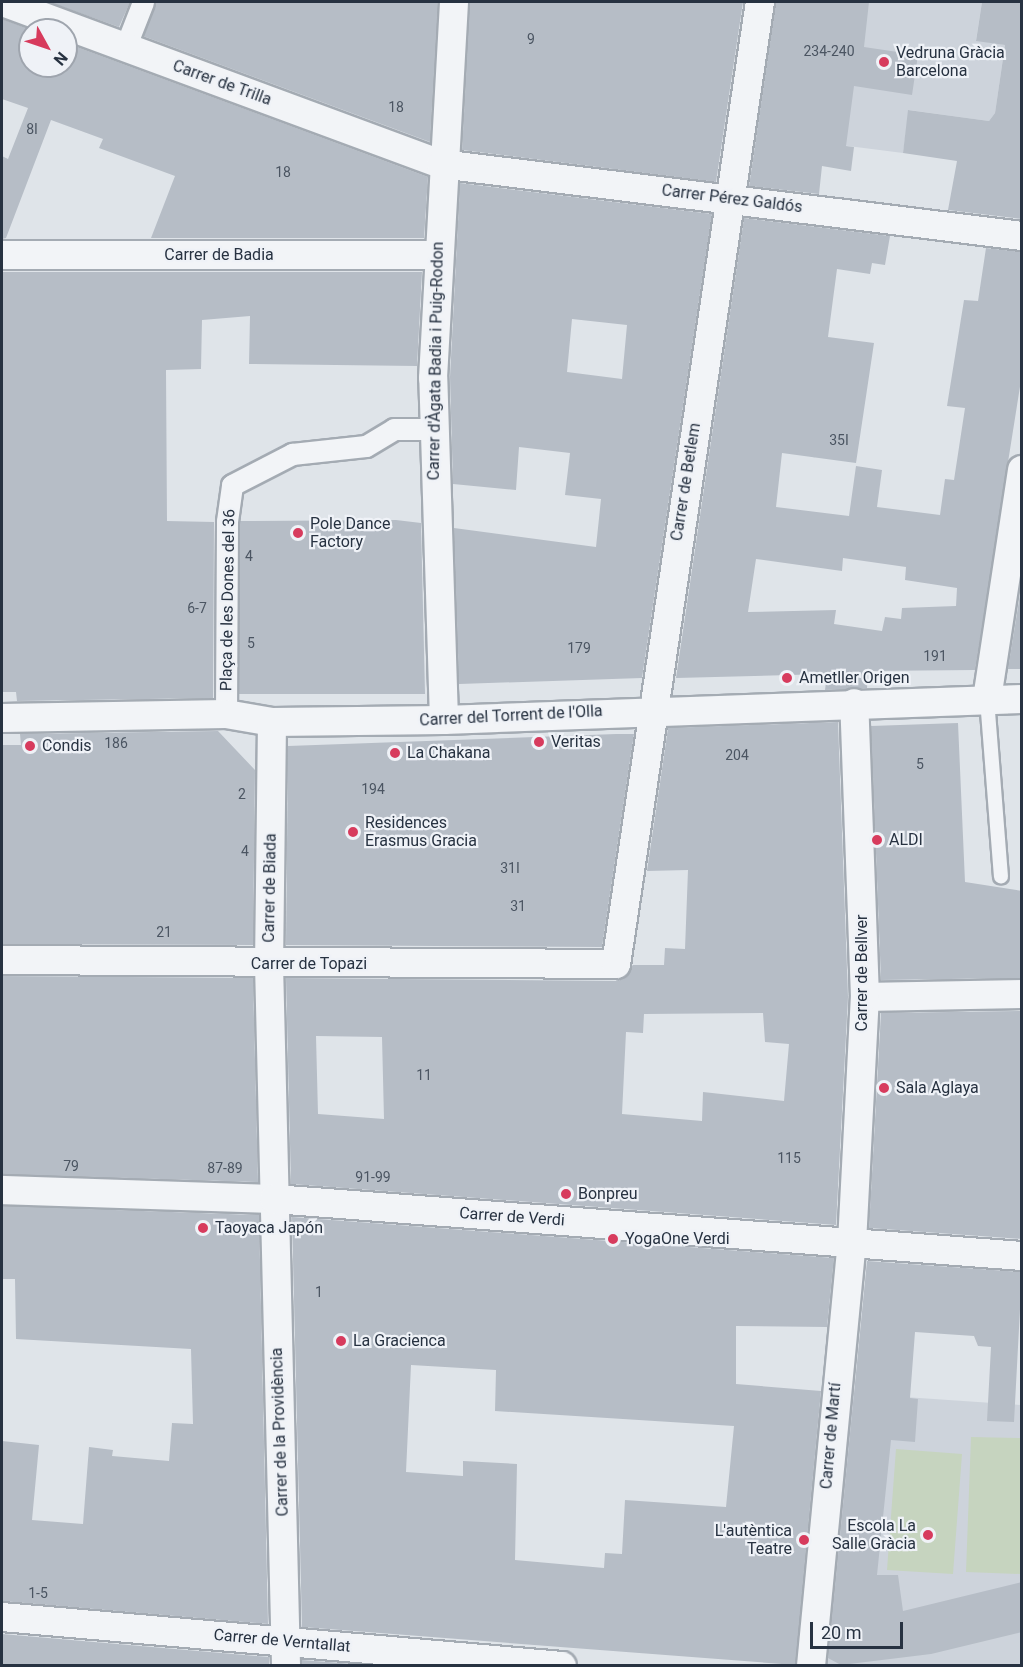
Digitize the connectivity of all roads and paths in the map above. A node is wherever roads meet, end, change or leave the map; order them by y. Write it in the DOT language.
graph roads {
  1 [pos="3,2"];
  2 [pos="143,2"];
  3 [pos="454,2"];
  4 [pos="760,2"];
  5 [pos="125,48"];
  6 [pos="441,164"];
  7 [pos="729,198"];
  8 [pos="1022,236"];
  9 [pos="2,255"];
  10 [pos="437,255"];
  11 [pos="433,429"];
  12 [pos="1022,470"];
  13 [pos="987,699"];
  14 [pos="1022,699"];
  15 [pos="854,703"];
  16 [pos="651,709"];
  17 [pos="226,714"];
  18 [pos="2,718"];
  19 [pos="444,720"];
  20 [pos="272,722"];
  21 [pos="1001,876"];
  22 [pos="2,960"];
  23 [pos="616,963"];
  24 [pos="269,964"];
  25 [pos="1022,994"];
  26 [pos="865,996"];
  27 [pos="2,1190"];
  28 [pos="274,1199"];
  29 [pos="852,1243"];
  30 [pos="1022,1256"];
  31 [pos="2,1617"];
  32 [pos="281,1649"];
  33 [pos="562,1665"];
  34 [pos="811,1665"];
  1 -- 5 [label="street, Carrer de Trilla"];
  2 -- 5 [label="street"];
  3 -- 6 [label="street, Carrer d'Àgata Badia i Puig-Rodon"];
  4 -- 7 [label="street, Carrer de Betlem"];
  5 -- 6 [label="street, Carrer de Trilla"];
  6 -- 7 [label="street, Carrer Pérez Galdós"];
  6 -- 10 [label="street, Carrer d'Àgata Badia i Puig-Rodon"];
  7 -- 8 [label="street, Carrer Pérez Galdós"];
  7 -- 16 [label="street, Carrer de Betlem"];
  9 -- 10 [label="street, Carrer de Badia"];
  10 -- 11 [label="street, Carrer d'Àgata Badia i Puig-Rodon"];
  11 -- 17 [label="street, Plaça de les Dones del 36"];
  11 -- 19 [label="street, Carrer d'Àgata Badia i Puig-Rodon"];
  12 -- 13 [label="street"];
  13 -- 14 [label="street, Carrer del Torrent de l'Olla"];
  13 -- 15 [label="street, Carrer del Torrent de l'Olla"];
  13 -- 21 [label="lane"];
  15 -- 16 [label="street, Carrer del Torrent de l'Olla"];
  15 -- 26 [label="street, Carrer de Bellver"];
  16 -- 19 [label="street, Carrer del Torrent de l'Olla"];
  16 -- 23 [label="street, Carrer de Betlem"];
  17 -- 18 [label="street, Carrer del Torrent de l'Olla"];
  17 -- 20 [label="street, Carrer del Torrent de l'Olla"];
  19 -- 20 [label="street, Carrer del Torrent de l'Olla"];
  20 -- 24 [label="street, Carrer de Biada"];
  22 -- 24 [label="street, Carrer de Topazi"];
  23 -- 24 [label="street, Carrer de Topazi"];
  24 -- 28 [label="street, Carrer de Biada"];
  25 -- 26 [label="street"];
  26 -- 29 [label="street, Carrer de Bellver"];
  27 -- 28 [label="street, Carrer de Verdi"];
  28 -- 29 [label="street, Carrer de Verdi"];
  28 -- 32 [label="street, Carrer de la Providència"];
  29 -- 30 [label="street, Carrer de Verdi"];
  29 -- 34 [label="street, Carrer de Martí"];
  31 -- 32 [label="street, Carrer de Verntallat"];
  32 -- 33 [label="street, Carrer de Verntallat"];
}
